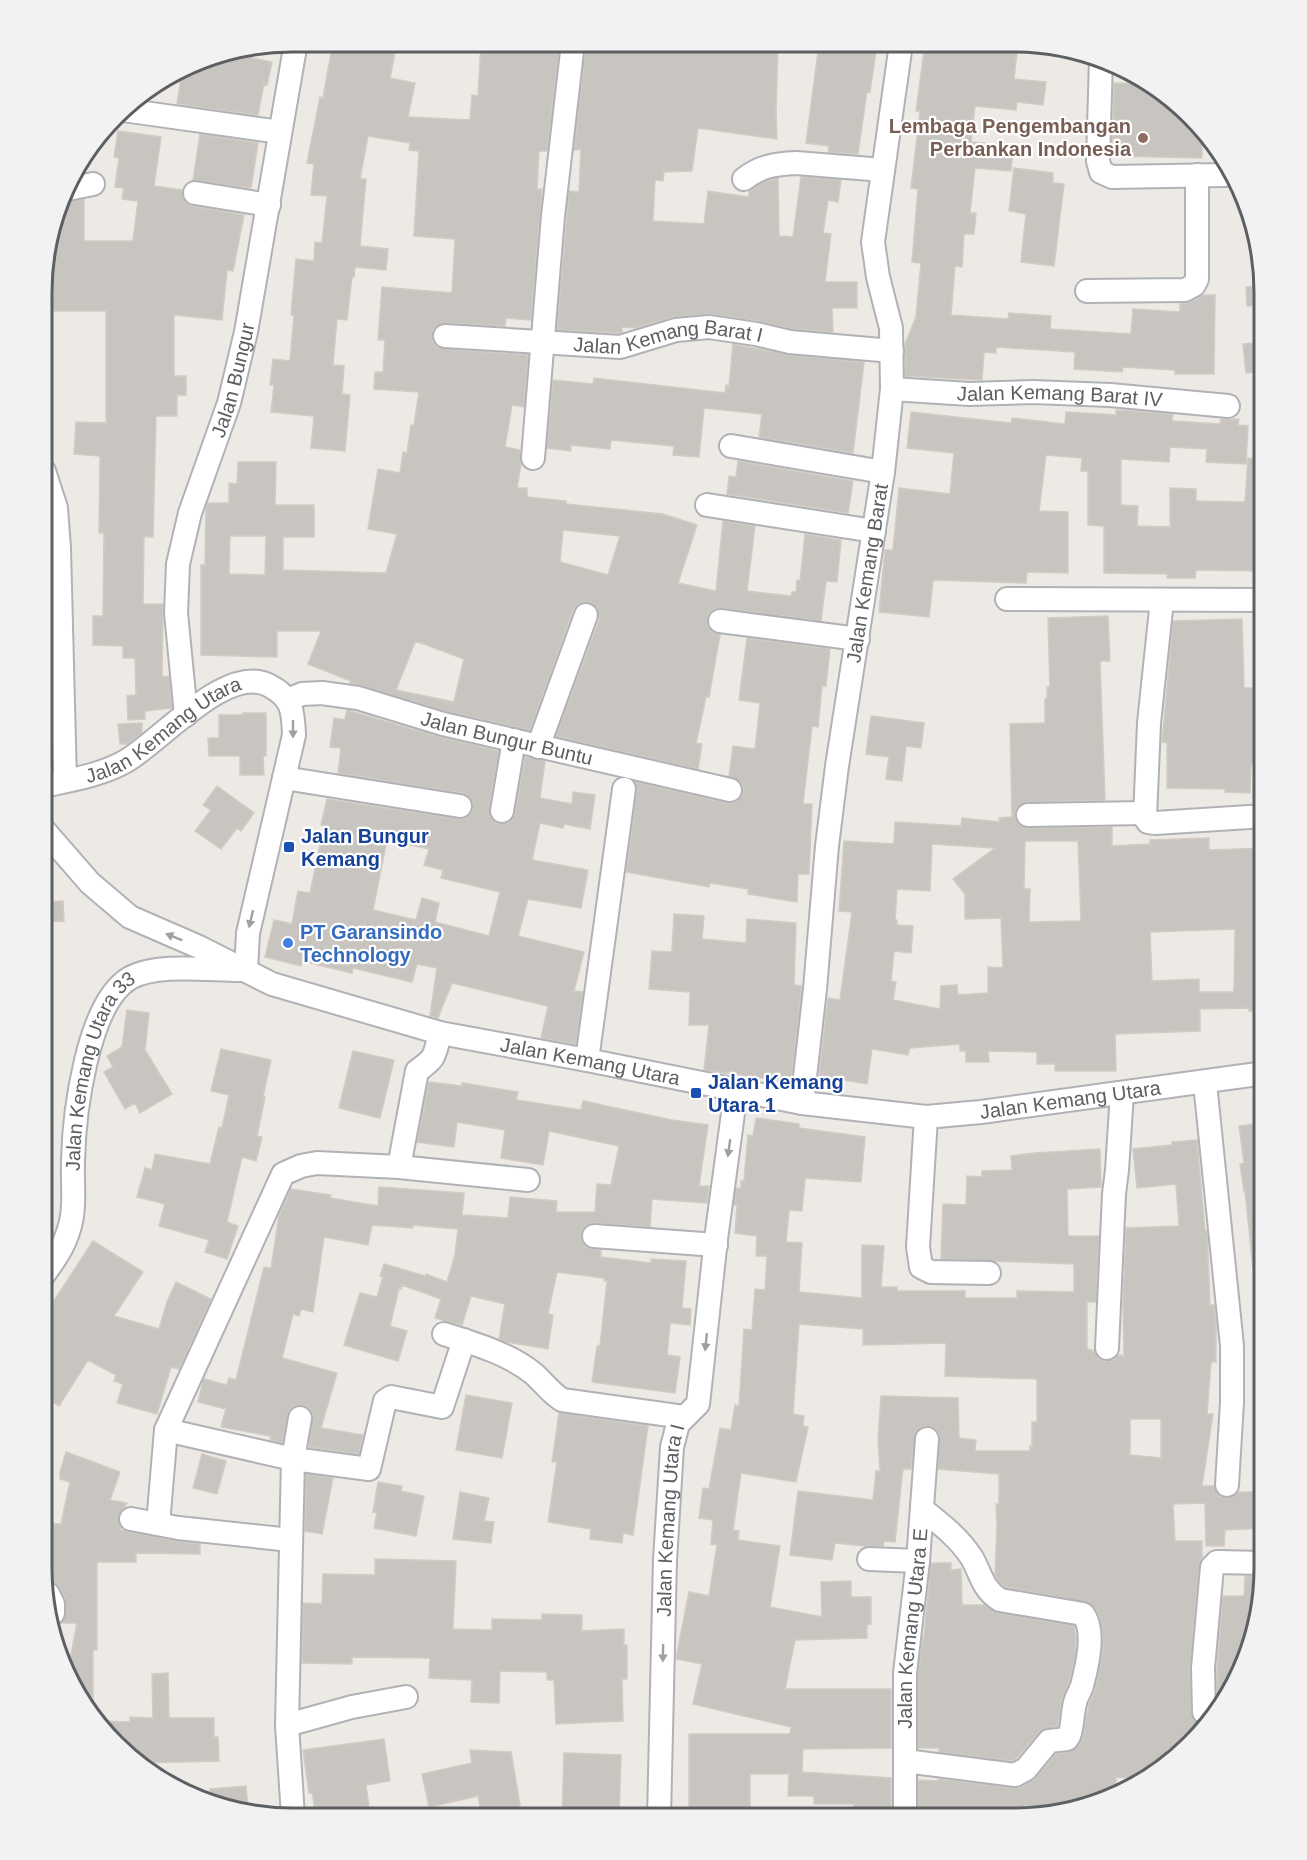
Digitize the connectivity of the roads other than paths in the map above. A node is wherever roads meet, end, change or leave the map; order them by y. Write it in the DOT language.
graph roads {
  1 [pos="294,52"];
  2 [pos="572,52"];
  3 [pos="900,52"];
  4 [pos="1101,69"];
  5 [pos="135,112"];
  6 [pos="280,132"];
  7 [pos="883,170"];
  8 [pos="1197,175"];
  9 [pos="1223,175"];
  10 [pos="744,179"];
  11 [pos="93,184"];
  12 [pos="77,187"];
  13 [pos="195,193"];
  14 [pos="269,205"];
  15 [pos="1087,291"];
  16 [pos="446,336"];
  17 [pos="542,343"];
  18 [pos="892,351"];
  19 [pos="892,389"];
  20 [pos="1228,406"];
  21 [pos="731,446"];
  22 [pos="533,458"];
  23 [pos="883,472"];
  24 [pos="52,496"];
  25 [pos="707,505"];
  26 [pos="874,531"];
  27 [pos="52,542"];
  28 [pos="1007,599"];
  29 [pos="1162,600"];
  30 [pos="1255,600"];
  31 [pos="586,615"];
  32 [pos="720,621"];
  33 [pos="52,628"];
  34 [pos="858,639"];
  35 [pos="288,700"];
  36 [pos="186,715"];
  37 [pos="514,740"];
  38 [pos="538,747"];
  39 [pos="284,778"];
  40 [pos="54,784"];
  41 [pos="624,789"];
  42 [pos="730,790"];
  43 [pos="460,806"];
  44 [pos="502,811"];
  45 [pos="1144,813"];
  46 [pos="1028,815"];
  47 [pos="1255,817"];
  48 [pos="52,839"];
  49 [pos="246,970"];
  50 [pos="440,1033"];
  51 [pos="588,1060"];
  52 [pos="1255,1075"];
  53 [pos="1205,1083"];
  54 [pos="736,1090"];
  55 [pos="1122,1093"];
  56 [pos="802,1103"];
  57 [pos="926,1117"];
  58 [pos="399,1167"];
  59 [pos="528,1180"];
  60 [pos="594,1236"];
  61 [pos="716,1245"];
  62 [pos="52,1262"];
  63 [pos="989,1273"];
  64 [pos="1107,1348"];
  65 [pos="684,1417"];
  66 [pos="300,1418"];
  67 [pos="166,1430"];
  68 [pos="927,1439"];
  69 [pos="293,1459"];
  70 [pos="1227,1485"];
  71 [pos="922,1509"];
  72 [pos="131,1519"];
  73 [pos="158,1524"];
  74 [pos="291,1540"];
  75 [pos="869,1559"];
  76 [pos="918,1561"];
  77 [pos="1255,1563"];
  78 [pos="406,1697"];
  79 [pos="1207,1710"];
  80 [pos="287,1725"];
  81 [pos="905,1761"];
  82 [pos="292,1808"];
  83 [pos="659,1808"];
  84 [pos="905,1808"];
  1 -- 6 [label="street, Jalan Bungur"];
  2 -- 17 [label="street"];
  3 -- 7 [label="street, Jalan Kemang Barat"];
  4 -- 8 [label="street"];
  5 -- 6 [label="street"];
  6 -- 14 [label="street, Jalan Bungur"];
  7 -- 10 [label="street"];
  7 -- 18 [label="street, Jalan Kemang Barat"];
  8 -- 9 [label="street"];
  8 -- 15 [label="street"];
  11 -- 12 [label="street"];
  13 -- 14 [label="street"];
  14 -- 36 [label="street, Jalan Bungur"];
  16 -- 17 [label="street, Jalan Kemang Barat I"];
  17 -- 18 [label="street, Jalan Kemang Barat I"];
  17 -- 22 [label="street"];
  18 -- 19 [label="street, Jalan Kemang Barat"];
  19 -- 20 [label="street, Jalan Kemang Barat IV"];
  19 -- 23 [label="street, Jalan Kemang Barat"];
  21 -- 23 [label="street"];
  23 -- 26 [label="street, Jalan Kemang Barat"];
  24 -- 27 [label="street"];
  25 -- 26 [label="street"];
  26 -- 34 [label="street, Jalan Kemang Barat"];
  28 -- 29 [label="street"];
  29 -- 30 [label="street"];
  29 -- 45 [label="street"];
  31 -- 38 [label="street"];
  32 -- 34 [label="street"];
  33 -- 40 [label="street"];
  34 -- 56 [label="street, Jalan Kemang Barat"];
  35 -- 36 [label="street, Jalan Kemang Utara"];
  35 -- 37 [label="street, Jalan Bungur Buntu"];
  35 -- 39 [label="street, one-way"];
  36 -- 40 [label="street, Jalan Kemang Utara"];
  37 -- 38 [label="street, Jalan Bungur Buntu"];
  37 -- 44 [label="street"];
  38 -- 42 [label="street, Jalan Bungur Buntu"];
  39 -- 43 [label="street"];
  39 -- 49 [label="street, one-way"];
  41 -- 51 [label="street"];
  45 -- 46 [label="street"];
  45 -- 47 [label="street"];
  49 -- 48 [label="street, Jalan Kemang Utara, one-way"];
  49 -- 50 [label="street, Jalan Kemang Utara"];
  49 -- 62 [label="street, Jalan Kemang Utara 33"];
  50 -- 51 [label="street, Jalan Kemang Utara"];
  50 -- 58 [label="street"];
  51 -- 54 [label="street, Jalan Kemang Utara"];
  52 -- 53 [label="street, Jalan Kemang Utara"];
  53 -- 55 [label="street, Jalan Kemang Utara"];
  53 -- 70 [label="street"];
  54 -- 56 [label="street, Jalan Kemang Utara"];
  54 -- 61 [label="street, Jalan Kemang Utara I, one-way"];
  55 -- 57 [label="street, Jalan Kemang Utara"];
  55 -- 64 [label="street"];
  56 -- 57 [label="street, Jalan Kemang Utara"];
  57 -- 63 [label="street"];
  58 -- 59 [label="street"];
  58 -- 67 [label="street"];
  60 -- 61 [label="street"];
  61 -- 65 [label="street, Jalan Kemang Utara I, one-way"];
  65 -- 69 [label="street"];
  65 -- 83 [label="street, Jalan Kemang Utara I, one-way"];
  66 -- 69 [label="street"];
  67 -- 69 [label="street"];
  67 -- 73 [label="street"];
  68 -- 71 [label="street, Jalan Kemang Utara E"];
  69 -- 74 [label="street"];
  71 -- 76 [label="street, Jalan Kemang Utara E"];
  71 -- 81 [label="street"];
  72 -- 73 [label="street"];
  73 -- 74 [label="street"];
  74 -- 80 [label="street"];
  75 -- 76 [label="street"];
  76 -- 81 [label="street, Jalan Kemang Utara E"];
  77 -- 79 [label="street"];
  78 -- 80 [label="street"];
  80 -- 82 [label="street"];
  81 -- 84 [label="street, Jalan Kemang Utara E"];
}
